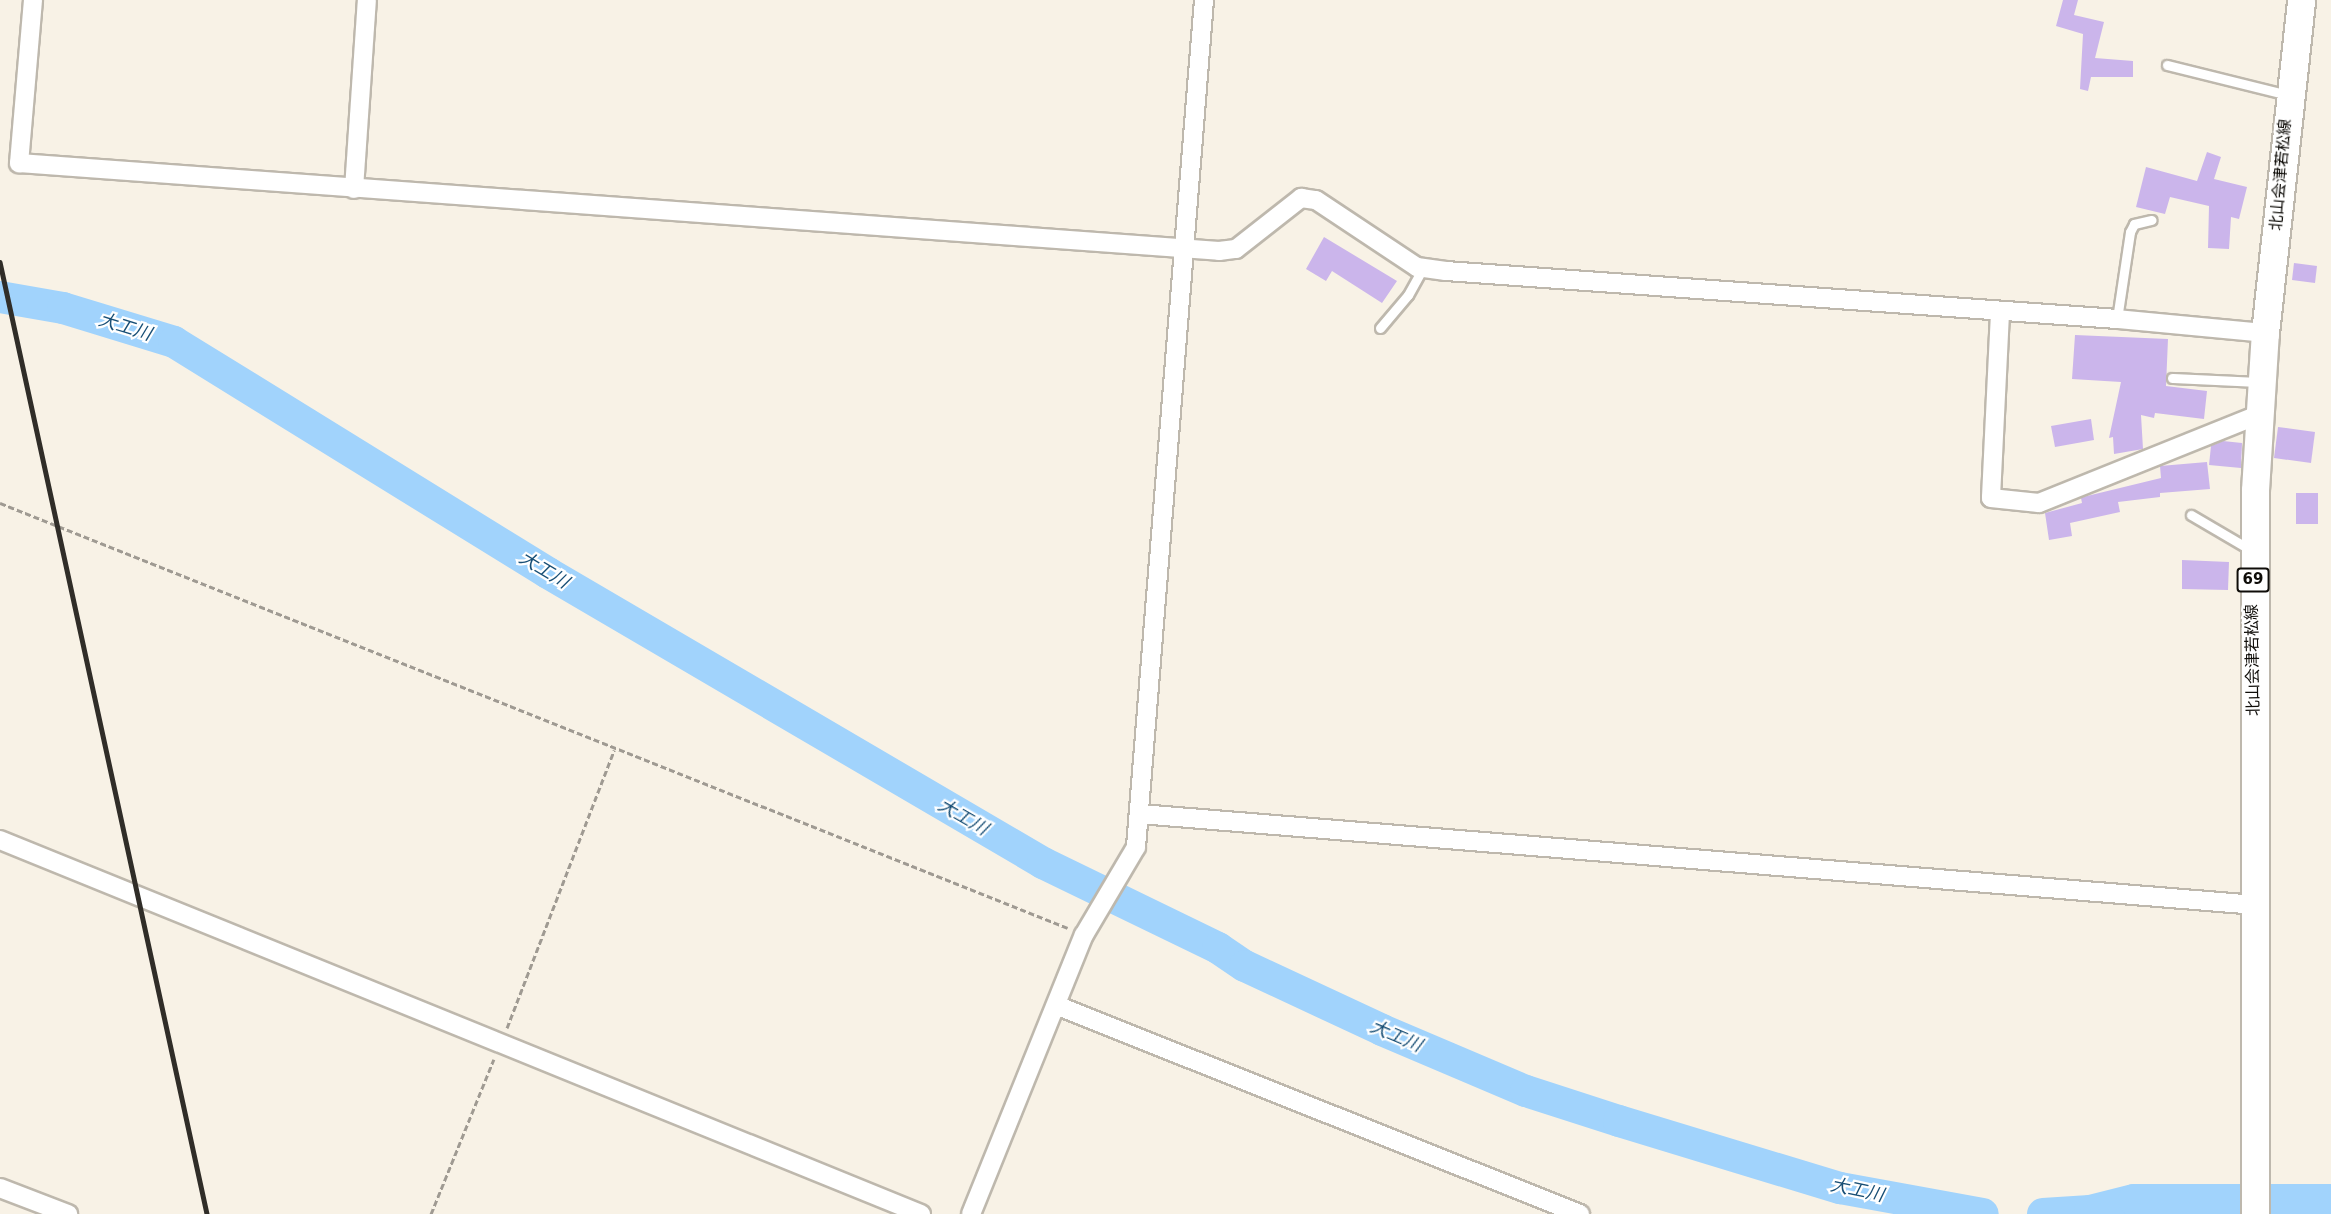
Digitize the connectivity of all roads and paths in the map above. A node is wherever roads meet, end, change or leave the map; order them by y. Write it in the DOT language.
graph roads {
  1 [pos="33,0"];
  2 [pos="367,0"];
  3 [pos="1204,0"];
  4 [pos="2301,0"];
  5 [pos="2167,65"];
  6 [pos="2288,95"];
  7 [pos="354,189"];
  8 [pos="2152,220"];
  9 [pos="1185,247"];
  10 [pos="1423,268"];
  11 [pos="2000,312"];
  12 [pos="2117,319"];
  13 [pos="1380,328"];
  14 [pos="2265,333"];
  15 [pos="2172,378"];
  16 [pos="2262,382"];
  17 [pos="2260,414"];
  18 [pos="0,503"];
  19 [pos="2191,515"];
  20 [pos="2253,551"];
  21 [pos="615,750"];
  22 [pos="1140,814"];
  23 [pos="0,840"];
  24 [pos="2257,905"];
  25 [pos="1084,935"];
  26 [pos="1058,1006"];
  27 [pos="500,1046"];
  28 [pos="0,1188"];
  29 [pos="68,1214"];
  30 [pos="431,1214"];
  31 [pos="921,1214"];
  32 [pos="971,1214"];
  33 [pos="1580,1214"];
  34 [pos="2255,1214"];
  1 -- 7 [label="street"];
  2 -- 7 [label="street"];
  3 -- 9 [label="street"];
  4 -- 6 [label="main road, 北山会津若松線 / 69"];
  5 -- 6 [label="lane"];
  6 -- 14 [label="main road, 北山会津若松線 / 69"];
  7 -- 9 [label="street"];
  8 -- 12 [label="lane"];
  9 -- 10 [label="street"];
  9 -- 22 [label="street"];
  10 -- 11 [label="street"];
  10 -- 13 [label="lane"];
  11 -- 12 [label="street"];
  11 -- 17 [label="street"];
  12 -- 14 [label="street"];
  14 -- 16 [label="main road, 北山会津若松線 / 69"];
  15 -- 16 [label="lane"];
  16 -- 17 [label="main road, 北山会津若松線 / 69"];
  17 -- 20 [label="main road, 北山会津若松線 / 69"];
  18 -- 21 [label="path"];
  19 -- 20 [label="lane"];
  20 -- 24 [label="main road, 北山会津若松線 / 69"];
  21 -- 25 [label="path"];
  21 -- 27 [label="path"];
  22 -- 24 [label="street"];
  22 -- 25 [label="street"];
  23 -- 27 [label="street"];
  24 -- 34 [label="main road, 北山会津若松線 / 69"];
  25 -- 26 [label="street"];
  26 -- 32 [label="street"];
  26 -- 33 [label="street"];
  27 -- 30 [label="path"];
  27 -- 31 [label="street"];
  28 -- 29 [label="street"];
}
